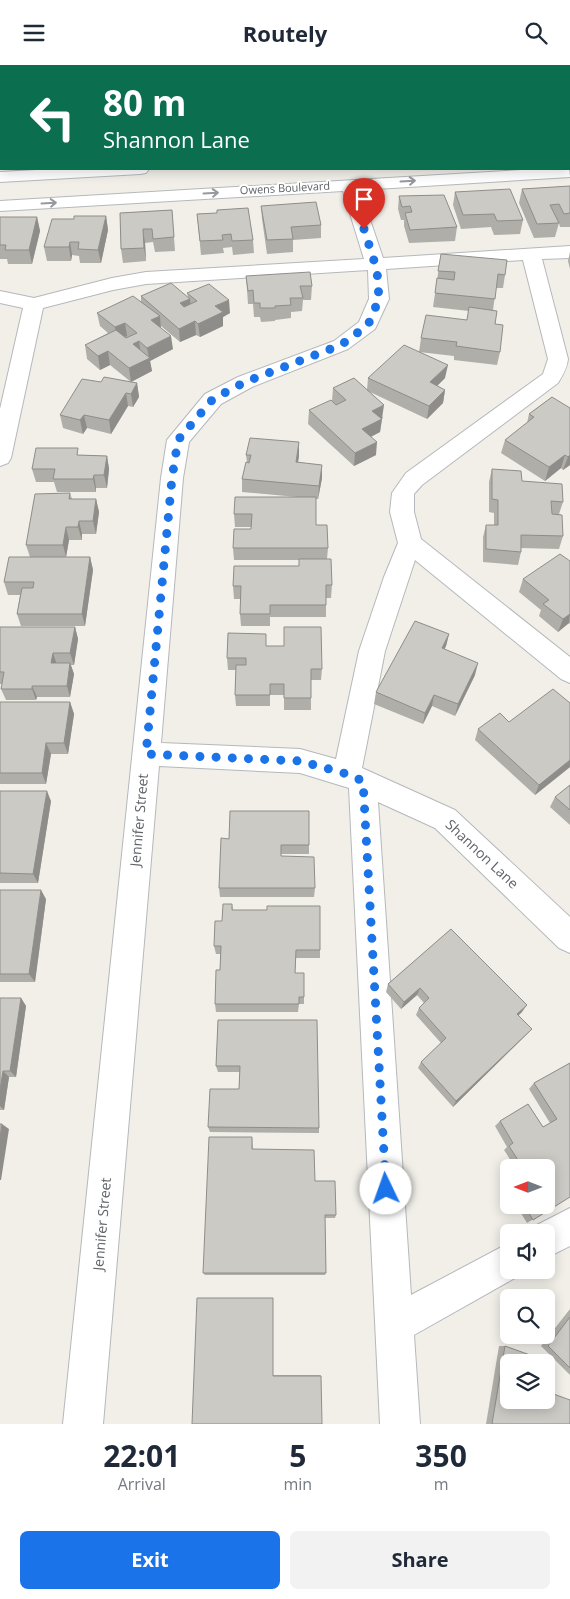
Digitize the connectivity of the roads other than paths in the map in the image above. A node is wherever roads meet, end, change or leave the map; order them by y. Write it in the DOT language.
graph roads {
  1 [pos="122,170"];
  2 [pos="570,172"];
  3 [pos="0,177"];
  4 [pos="350,185"];
  5 [pos="0,206"];
  6 [pos="570,251"];
  7 [pos="531,254"];
  8 [pos="375,263"];
  9 [pos="0,297"];
  10 [pos="34,304"];
  11 [pos="0,458"];
  12 [pos="410,543"];
  13 [pos="570,672"];
  14 [pos="146,754"];
  15 [pos="355,777"];
  16 [pos="570,938"];
  17 [pos="570,1226"];
  18 [pos="555,1234"];
  19 [pos="500,1266"];
  20 [pos="393,1326"];
  21 [pos="83,1424"];
  22 [pos="400,1424"];
  1 -- 3 [label="street"];
  4 -- 2 [label="street, Owens Boulevard, one-way"];
  5 -- 4 [label="street, Owens Boulevard, one-way"];
  4 -- 8 [label="street, Jennifer Street"];
  6 -- 7 [label="street"];
  7 -- 8 [label="street"];
  7 -- 12 [label="street"];
  8 -- 10 [label="street"];
  8 -- 14 [label="street, Jennifer Street"];
  9 -- 10 [label="street"];
  10 -- 11 [label="street"];
  12 -- 13 [label="street"];
  12 -- 15 [label="street"];
  14 -- 15 [label="street, Shannon Lane"];
  14 -- 21 [label="street, Jennifer Street"];
  15 -- 16 [label="street, Shannon Lane"];
  15 -- 20 [label="street"];
  17 -- 18 [label="street"];
  19 -- 20 [label="street"];
  20 -- 22 [label="street"];
}
